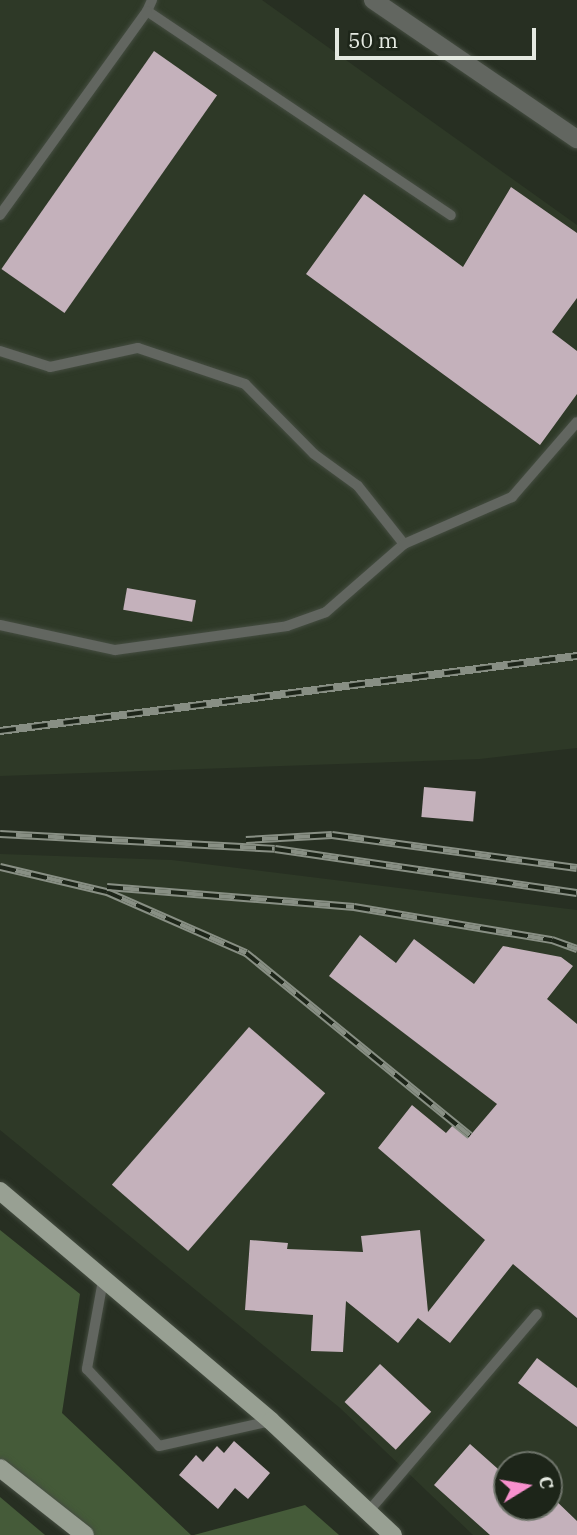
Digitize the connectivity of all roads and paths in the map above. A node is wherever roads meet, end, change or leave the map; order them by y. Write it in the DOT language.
graph roads {
  1 [pos="152,0"];
  2 [pos="373,0"];
  3 [pos="147,11"];
  4 [pos="577,139"];
  5 [pos="0,215"];
  6 [pos="451,215"];
  7 [pos="0,351"];
  8 [pos="577,422"];
  9 [pos="404,544"];
  10 [pos="0,625"];
  11 [pos="0,1191"];
  12 [pos="104,1275"];
  13 [pos="537,1314"];
  14 [pos="271,1421"];
  15 [pos="0,1468"];
  16 [pos="368,1512"];
  17 [pos="85,1535"];
  18 [pos="393,1535"];
  1 -- 3 [label="lane"];
  2 -- 4 [label="street"];
  3 -- 5 [label="lane"];
  3 -- 6 [label="lane"];
  7 -- 9 [label="lane"];
  8 -- 9 [label="lane"];
  9 -- 10 [label="lane"];
  11 -- 12 [label="main road"];
  12 -- 14 [label="main road"];
  12 -- 14 [label="lane"];
  13 -- 16 [label="lane"];
  14 -- 16 [label="main road"];
  15 -- 17 [label="main road"];
  16 -- 18 [label="main road"];
}
